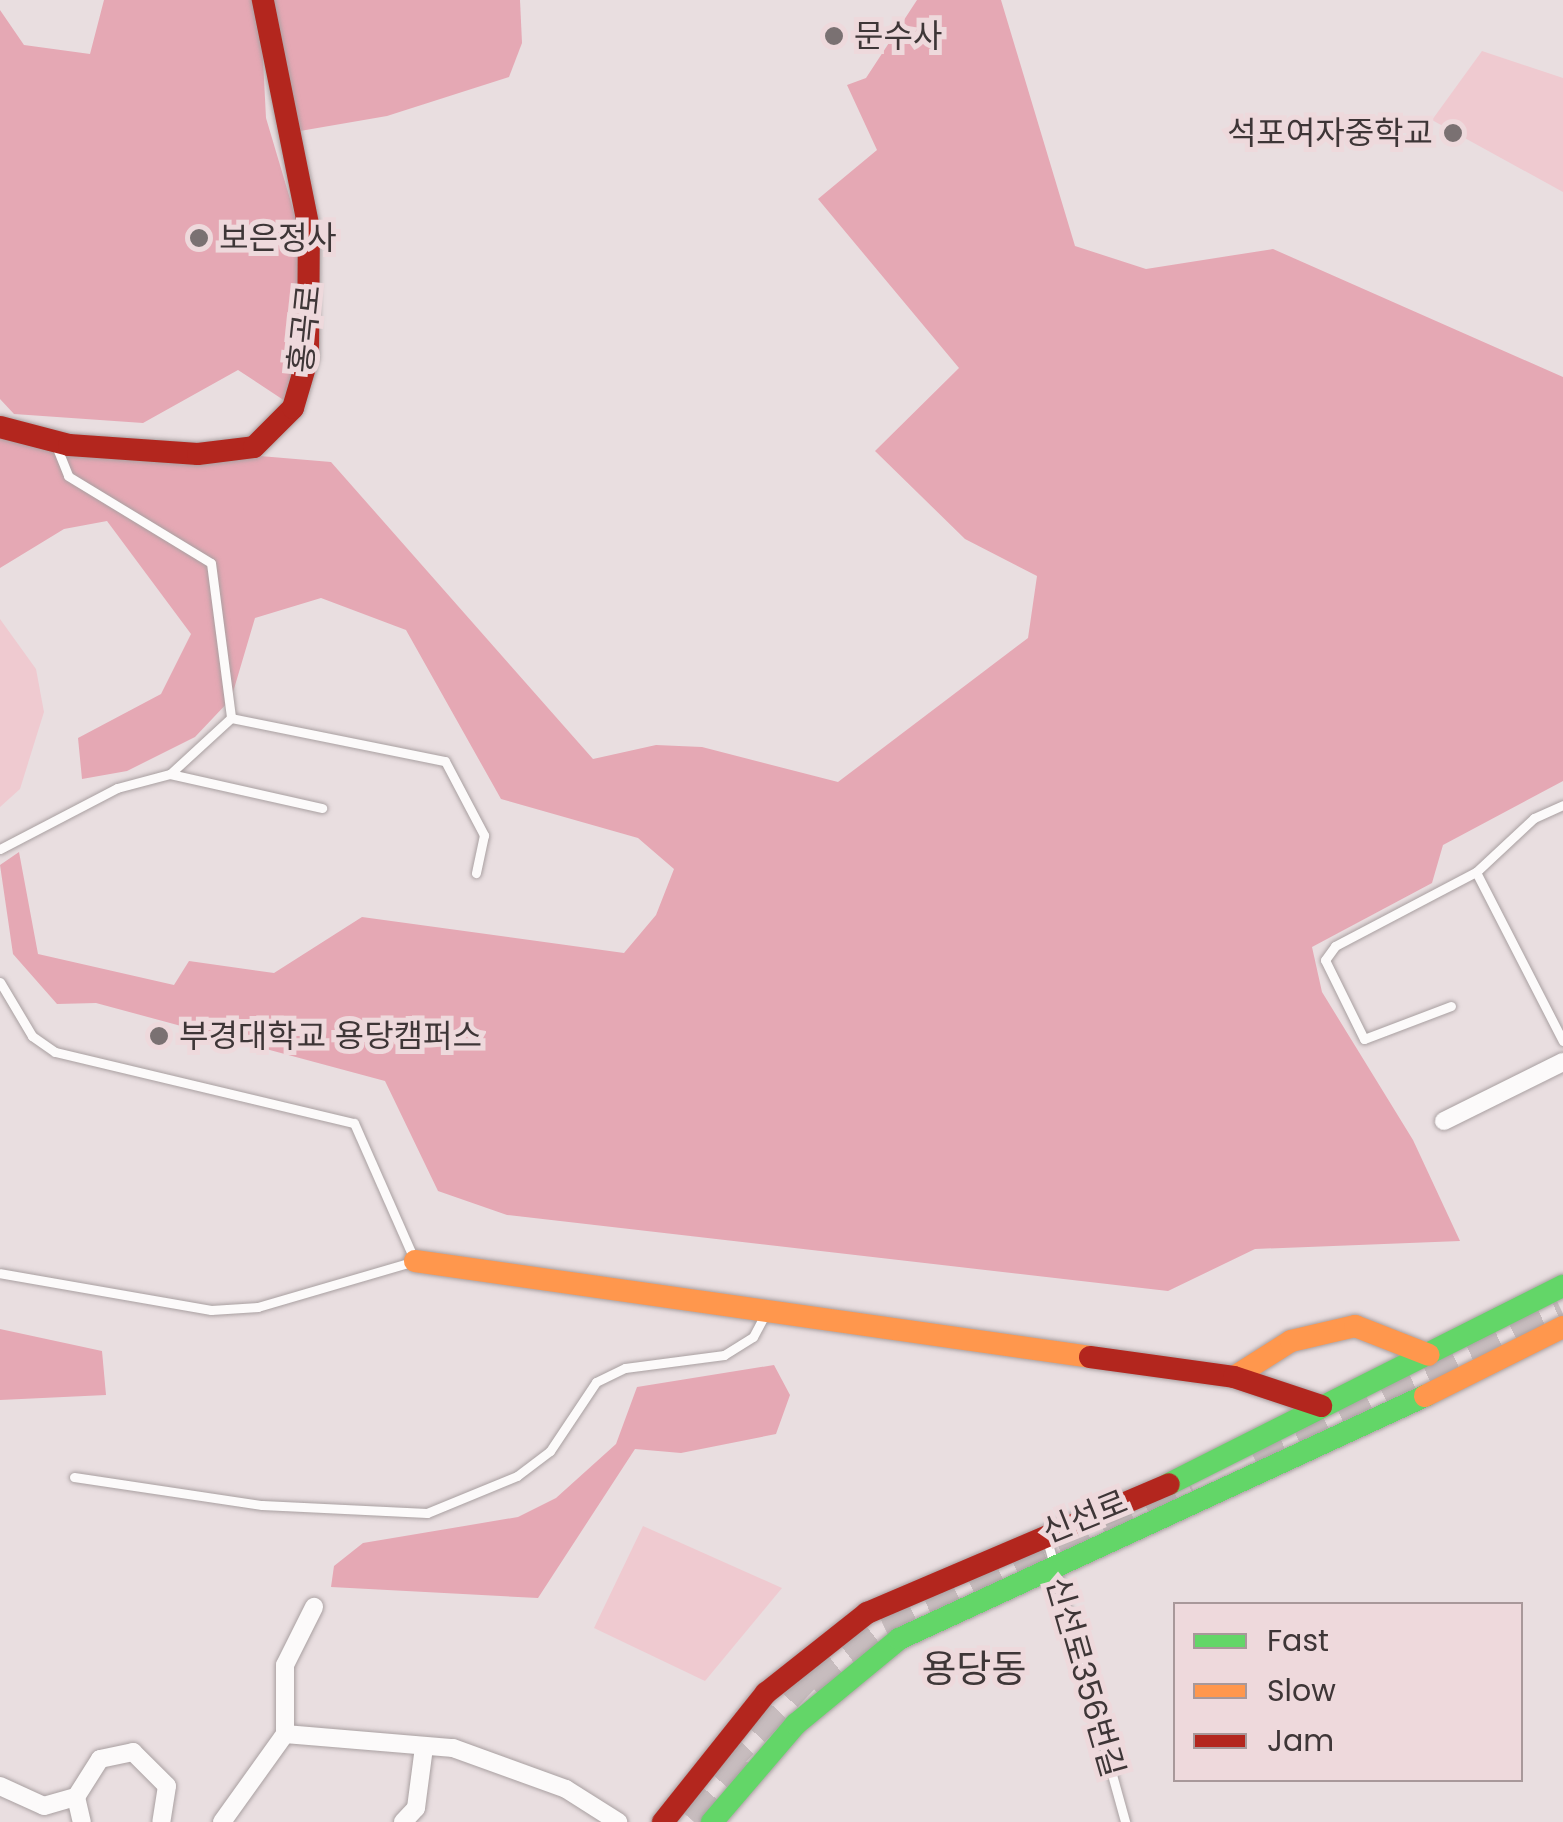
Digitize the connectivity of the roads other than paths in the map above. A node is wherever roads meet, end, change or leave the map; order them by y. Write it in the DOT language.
graph roads {
  1 [pos="263,0"];
  2 [pos="0,427"];
  3 [pos="54,442"];
  4 [pos="232,718"];
  5 [pos="170,774"];
  6 [pos="1563,806"];
  7 [pos="322,808"];
  8 [pos="0,849"];
  9 [pos="1476,872"];
  10 [pos="476,873"];
  11 [pos="0,982"];
  12 [pos="1451,1006"];
  13 [pos="1563,1041"];
  14 [pos="1563,1062"];
  15 [pos="1444,1121"];
  16 [pos="415,1261"];
  17 [pos="0,1274"];
  18 [pos="1563,1286"];
  19 [pos="770,1306"];
  20 [pos="1563,1327"];
  21 [pos="1429,1355"];
  22 [pos="1234,1377"];
  23 [pos="1320,1406"];
  24 [pos="74,1477"];
  25 [pos="1044,1533"];
  26 [pos="1054,1568"];
  27 [pos="314,1607"];
  28 [pos="284,1734"];
  29 [pos="424,1747"];
  30 [pos="0,1786"];
  31 [pos="76,1797"];
  32 [pos="82,1822"];
  33 [pos="161,1822"];
  34 [pos="222,1822"];
  35 [pos="403,1822"];
  36 [pos="618,1822"];
  37 [pos="663,1822"];
  38 [pos="712,1822"];
  39 [pos="1125,1822"];
  1 -- 3 [label="main road, 홍곡로"];
  2 -- 3 [label="main road, 홍곡로"];
  3 -- 4 [label="lane"];
  4 -- 5 [label="lane"];
  4 -- 10 [label="lane"];
  5 -- 7 [label="lane"];
  5 -- 8 [label="lane"];
  6 -- 9 [label="lane"];
  9 -- 12 [label="lane"];
  9 -- 13 [label="lane"];
  11 -- 16 [label="lane"];
  14 -- 15 [label="street"];
  16 -- 17 [label="lane"];
  16 -- 19 [label="main road"];
  18 -- 21 [label="main road, 신선로"];
  19 -- 22 [label="main road"];
  19 -- 24 [label="lane"];
  20 -- 26 [label="main road, 신선로"];
  21 -- 22 [label="main road"];
  21 -- 23 [label="main road, 신선로"];
  22 -- 23 [label="main road"];
  23 -- 25 [label="main road, 신선로"];
  25 -- 26 [label="lane, 신선로356번길"];
  25 -- 37 [label="main road, 신선로"];
  26 -- 38 [label="main road, 신선로"];
  26 -- 39 [label="lane, 신선로356번길"];
  27 -- 28 [label="street"];
  28 -- 29 [label="street"];
  28 -- 34 [label="street"];
  29 -- 35 [label="street"];
  29 -- 36 [label="street"];
  30 -- 31 [label="street"];
  31 -- 32 [label="street"];
  31 -- 33 [label="street"];
}
